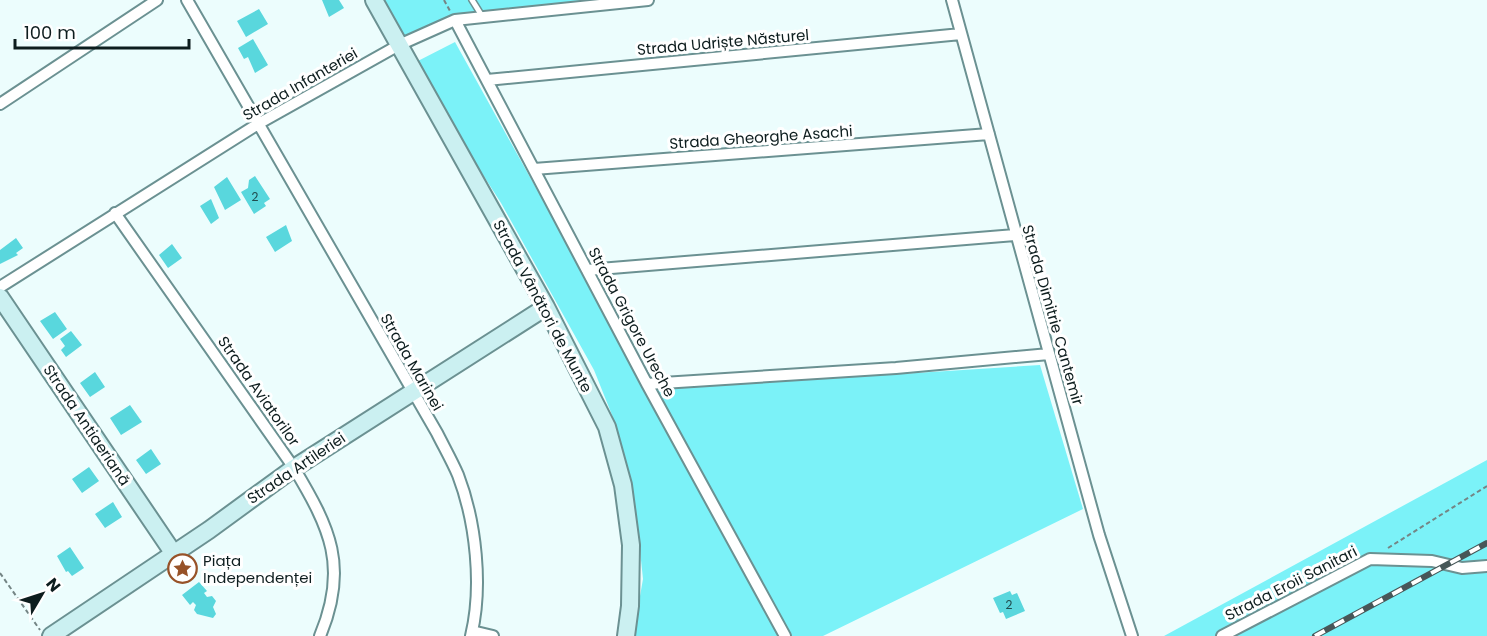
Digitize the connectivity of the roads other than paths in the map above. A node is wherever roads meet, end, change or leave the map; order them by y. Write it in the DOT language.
graph roads {
  1 [pos="157,0"];
  2 [pos="187,0"];
  3 [pos="374,0"];
  4 [pos="472,0"];
  5 [pos="648,0"];
  6 [pos="952,0"];
  7 [pos="594,3"];
  8 [pos="483,18"];
  9 [pos="455,20"];
  10 [pos="961,34"];
  11 [pos="399,45"];
  12 [pos="487,80"];
  13 [pos="0,104"];
  14 [pos="258,124"];
  15 [pos="989,134"];
  16 [pos="534,169"];
  17 [pos="115,213"];
  18 [pos="1015,235"];
  19 [pos="587,270"];
  20 [pos="0,287"];
  21 [pos="0,297"];
  22 [pos="546,307"];
  23 [pos="1049,354"];
  24 [pos="647,384"];
  25 [pos="411,392"];
  26 [pos="294,468"];
  27 [pos="174,554"];
  28 [pos="1487,566"];
  29 [pos="472,634"];
  30 [pos="51,636"];
  31 [pos="320,636"];
  32 [pos="493,636"];
  33 [pos="626,636"];
  34 [pos="784,636"];
  35 [pos="1132,636"];
  36 [pos="1222,636"];
  1 -- 13 [label="street"];
  2 -- 14 [label="street, Strada Marinei"];
  3 -- 11 [label="street, Strada Vânători de Munte"];
  4 -- 8 [label="lane"];
  5 -- 7 [label="street, Strada Infanteriei"];
  6 -- 10 [label="street, Strada Dimitrie Cantemir"];
  7 -- 8 [label="street, Strada Infanteriei"];
  8 -- 9 [label="street, Strada Infanteriei"];
  9 -- 11 [label="street, Strada Infanteriei"];
  9 -- 12 [label="street, Strada Grigore Ureche"];
  10 -- 12 [label="street, Strada Udriște Năsturel"];
  10 -- 15 [label="street, Strada Dimitrie Cantemir"];
  11 -- 14 [label="street, Strada Infanteriei"];
  11 -- 22 [label="street, Strada Vânători de Munte"];
  12 -- 16 [label="street, Strada Grigore Ureche"];
  14 -- 17 [label="street, Strada Infanteriei"];
  14 -- 25 [label="street, Strada Marinei"];
  15 -- 16 [label="street, Strada Gheorghe Asachi"];
  15 -- 18 [label="street, Strada Dimitrie Cantemir"];
  16 -- 19 [label="street, Strada Grigore Ureche"];
  17 -- 20 [label="street, Strada Infanteriei"];
  17 -- 26 [label="street, Strada Aviatorilor"];
  18 -- 19 [label="street"];
  18 -- 23 [label="street, Strada Dimitrie Cantemir"];
  19 -- 24 [label="street, Strada Grigore Ureche"];
  21 -- 27 [label="street, Strada Antiaeriană"];
  22 -- 25 [label="street, Strada Artileriei"];
  22 -- 33 [label="street, Strada Vânători de Munte"];
  23 -- 24 [label="street"];
  23 -- 35 [label="street, Strada Dimitrie Cantemir"];
  24 -- 34 [label="street, Strada Grigore Ureche"];
  25 -- 26 [label="street, Strada Artileriei"];
  25 -- 29 [label="street, Strada Marinei"];
  26 -- 27 [label="street, Strada Artileriei"];
  26 -- 31 [label="street, Strada Aviatorilor"];
  27 -- 30 [label="street, Strada Artileriei"];
  28 -- 36 [label="street, Strada Eroii Sanitari"];
  29 -- 32 [label="street"];
}
